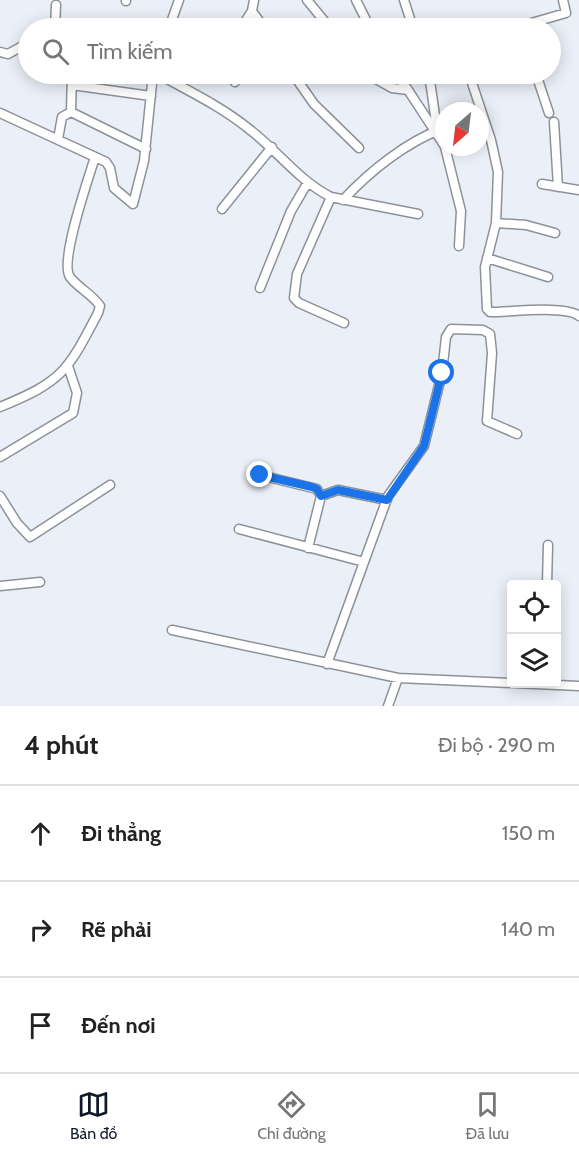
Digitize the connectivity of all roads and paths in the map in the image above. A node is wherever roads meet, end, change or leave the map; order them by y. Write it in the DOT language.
graph roads {
  1 [pos="179,0"];
  2 [pos="254,0"];
  3 [pos="307,0"];
  4 [pos="356,0"];
  5 [pos="404,0"];
  6 [pos="563,0"];
  7 [pos="56,5"];
  8 [pos="252,10"];
  9 [pos="56,18"];
  10 [pos="173,18"];
  11 [pos="247,18"];
  12 [pos="257,18"];
  13 [pos="322,18"];
  14 [pos="365,18"];
  15 [pos="410,18"];
  16 [pos="550,18"];
  17 [pos="18,48"];
  18 [pos="0,52"];
  19 [pos="152,84"];
  20 [pos="176,84"];
  21 [pos="300,84"];
  22 [pos="385,84"];
  23 [pos="404,84"];
  24 [pos="431,84"];
  25 [pos="472,84"];
  26 [pos="539,84"];
  27 [pos="72,85"];
  28 [pos="408,90"];
  29 [pos="151,96"];
  30 [pos="435,102"];
  31 [pos="477,102"];
  32 [pos="71,112"];
  33 [pos="0,113"];
  34 [pos="549,113"];
  35 [pos="554,122"];
  36 [pos="435,123"];
  37 [pos="435,134"];
  38 [pos="58,139"];
  39 [pos="489,142"];
  40 [pos="272,147"];
  41 [pos="359,148"];
  42 [pos="146,149"];
  43 [pos="447,156"];
  44 [pos="95,158"];
  45 [pos="308,182"];
  46 [pos="542,184"];
  47 [pos="558,187"];
  48 [pos="579,190"];
  49 [pos="331,197"];
  50 [pos="343,200"];
  51 [pos="222,209"];
  52 [pos="418,214"];
  53 [pos="496,223"];
  54 [pos="555,232"];
  55 [pos="459,246"];
  56 [pos="487,258"];
  57 [pos="548,278"];
  58 [pos="260,288"];
  59 [pos="579,316"];
  60 [pos="344,323"];
  61 [pos="68,366"];
  62 [pos="0,407"];
  63 [pos="518,434"];
  64 [pos="0,458"];
  65 [pos="260,475"];
  66 [pos="110,485"];
  67 [pos="0,496"];
  68 [pos="321,496"];
  69 [pos="387,500"];
  70 [pos="239,529"];
  71 [pos="548,545"];
  72 [pos="309,548"];
  73 [pos="364,562"];
  74 [pos="547,580"];
  75 [pos="40,582"];
  76 [pos="0,586"];
  77 [pos="172,630"];
  78 [pos="327,664"];
  79 [pos="398,678"];
  80 [pos="507,682"];
  81 [pos="561,685"];
  82 [pos="579,686"];
  83 [pos="388,706"];
  1 -- 10 [label="street"];
  2 -- 8 [label="street"];
  3 -- 13 [label="street"];
  4 -- 14 [label="street"];
  5 -- 15 [label="street"];
  6 -- 16 [label="street"];
  7 -- 9 [label="street"];
  8 -- 11 [label="street"];
  8 -- 12 [label="street"];
  17 -- 18 [label="street"];
  19 -- 29 [label="street"];
  20 -- 40 [label="street"];
  21 -- 41 [label="street"];
  22 -- 28 [label="street"];
  23 -- 28 [label="street"];
  24 -- 30 [label="street"];
  25 -- 31 [label="street"];
  26 -- 34 [label="street"];
  27 -- 29 [label="street"];
  27 -- 32 [label="street"];
  28 -- 36 [label="street"];
  29 -- 42 [label="street"];
  32 -- 38 [label="street"];
  32 -- 42 [label="street"];
  33 -- 38 [label="street"];
  35 -- 47 [label="street"];
  37 -- 50 [label="street"];
  38 -- 44 [label="street"];
  39 -- 53 [label="street"];
  40 -- 45 [label="street"];
  40 -- 51 [label="street"];
  42 -- 44 [label="street"];
  43 -- 55 [label="street"];
  44 -- 61 [label="street"];
  45 -- 49 [label="street"];
  45 -- 58 [label="street"];
  46 -- 47 [label="street"];
  47 -- 48 [label="street"];
  49 -- 50 [label="street"];
  49 -- 60 [label="street"];
  50 -- 52 [label="street"];
  53 -- 54 [label="street"];
  53 -- 56 [label="street"];
  56 -- 57 [label="street"];
  56 -- 59 [label="street"];
  61 -- 62 [label="street"];
  61 -- 64 [label="street"];
  63 -- 69 [label="street"];
  65 -- 68 [label="street"];
  66 -- 67 [label="street"];
  68 -- 69 [label="street"];
  68 -- 72 [label="street"];
  69 -- 73 [label="street"];
  70 -- 72 [label="street"];
  71 -- 74 [label="street"];
  72 -- 73 [label="street"];
  73 -- 78 [label="street"];
  75 -- 76 [label="street"];
  77 -- 78 [label="street"];
  78 -- 79 [label="street"];
  79 -- 80 [label="street"];
  79 -- 83 [label="street"];
  81 -- 82 [label="street"];
}
